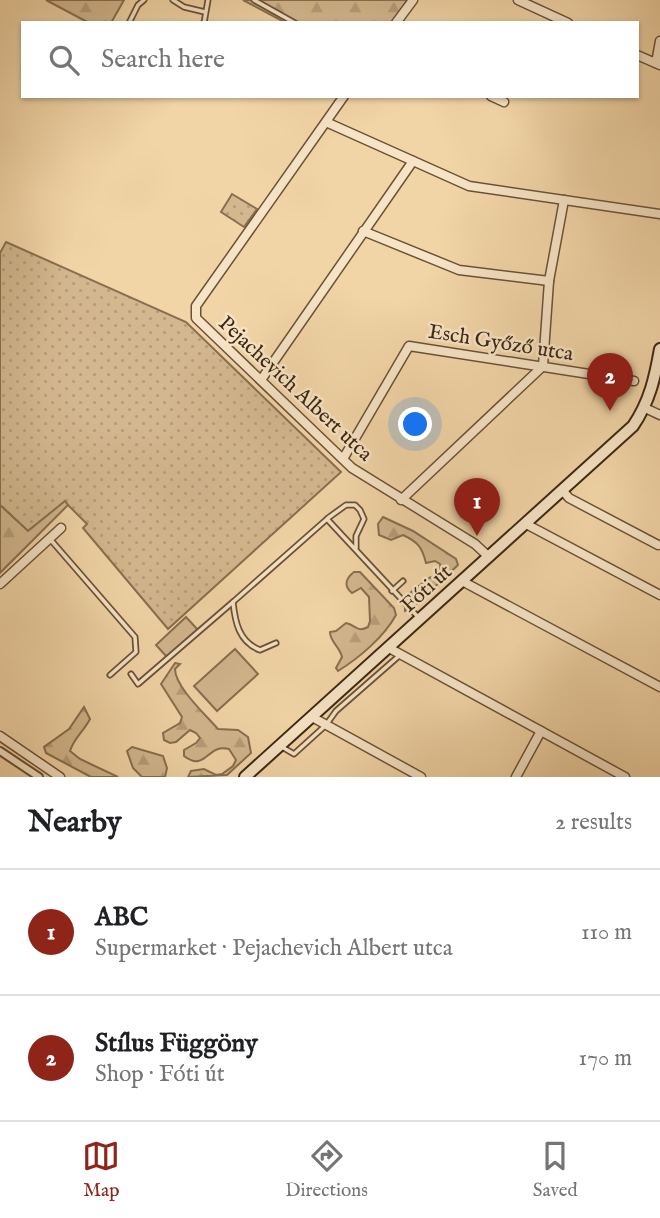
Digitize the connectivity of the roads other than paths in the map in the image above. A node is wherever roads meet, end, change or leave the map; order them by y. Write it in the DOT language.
graph roads {
  1 [pos="144,0"];
  2 [pos="173,0"];
  3 [pos="208,0"];
  4 [pos="254,0"];
  5 [pos="412,0"];
  6 [pos="518,0"];
  7 [pos="205,12"];
  8 [pos="130,21"];
  9 [pos="204,21"];
  10 [pos="291,21"];
  11 [pos="397,21"];
  12 [pos="564,21"];
  13 [pos="660,40"];
  14 [pos="639,56"];
  15 [pos="658,64"];
  16 [pos="343,98"];
  17 [pos="495,98"];
  18 [pos="504,103"];
  19 [pos="326,122"];
  20 [pos="413,162"];
  21 [pos="564,200"];
  22 [pos="660,214"];
  23 [pos="363,231"];
  24 [pos="550,281"];
  25 [pos="660,349"];
  26 [pos="542,366"];
  27 [pos="261,380"];
  28 [pos="634,381"];
  29 [pos="645,408"];
  30 [pos="660,415"];
  31 [pos="343,459"];
  32 [pos="563,491"];
  33 [pos="401,500"];
  34 [pos="327,519"];
  35 [pos="526,524"];
  36 [pos="61,528"];
  37 [pos="50,539"];
  38 [pos="658,545"];
  39 [pos="356,550"];
  40 [pos="489,557"];
  41 [pos="403,581"];
  42 [pos="462,581"];
  43 [pos="0,583"];
  44 [pos="392,591"];
  45 [pos="660,596"];
  46 [pos="233,602"];
  47 [pos="420,620"];
  48 [pos="276,643"];
  49 [pos="389,648"];
  50 [pos="400,655"];
  51 [pos="131,674"];
  52 [pos="110,676"];
  53 [pos="660,687"];
  54 [pos="312,717"];
  55 [pos="326,724"];
  56 [pos="541,731"];
  57 [pos="0,736"];
  58 [pos="280,746"];
  59 [pos="0,751"];
  60 [pos="39,777"];
  61 [pos="60,777"];
  62 [pos="245,777"];
  63 [pos="421,777"];
  64 [pos="516,777"];
  65 [pos="625,777"];
  1 -- 8 [label="lane"];
  2 -- 7 [label="lane"];
  3 -- 7 [label="lane"];
  4 -- 10 [label="lane"];
  5 -- 11 [label="street"];
  6 -- 12 [label="street"];
  7 -- 9 [label="lane"];
  13 -- 15 [label="street"];
  14 -- 15 [label="street"];
  16 -- 19 [label="street"];
  17 -- 18 [label="street"];
  19 -- 20 [label="street"];
  19 -- 27 [label="street, Pejachevich Albert utca"];
  20 -- 21 [label="street"];
  20 -- 23 [label="street"];
  21 -- 22 [label="street"];
  21 -- 24 [label="street"];
  23 -- 24 [label="street"];
  23 -- 27 [label="street"];
  24 -- 26 [label="street"];
  25 -- 29 [label="main road, Fóti út"];
  26 -- 28 [label="street, Esch Győző utca"];
  26 -- 31 [label="street, Esch Győző utca"];
  26 -- 33 [label="street"];
  27 -- 31 [label="street, Pejachevich Albert utca"];
  29 -- 30 [label="street"];
  29 -- 32 [label="main road, Fóti út"];
  31 -- 33 [label="street, Pejachevich Albert utca"];
  32 -- 35 [label="main road, Fóti út"];
  32 -- 38 [label="street"];
  33 -- 40 [label="street, Pejachevich Albert utca"];
  34 -- 39 [label="lane"];
  34 -- 39 [label="lane"];
  34 -- 46 [label="lane"];
  35 -- 40 [label="main road, Fóti út"];
  35 -- 45 [label="street"];
  36 -- 37 [label="street"];
  37 -- 43 [label="street"];
  37 -- 52 [label="lane"];
  39 -- 44 [label="lane"];
  40 -- 42 [label="main road, Fóti út"];
  41 -- 44 [label="lane"];
  42 -- 47 [label="main road, Fóti út"];
  42 -- 53 [label="street"];
  44 -- 47 [label="lane"];
  46 -- 48 [label="lane"];
  46 -- 51 [label="lane"];
  47 -- 49 [label="main road, Fóti út"];
  49 -- 50 [label="street"];
  49 -- 54 [label="main road, Fóti út"];
  50 -- 55 [label="lane"];
  50 -- 56 [label="street"];
  54 -- 55 [label="street"];
  54 -- 58 [label="main road, Fóti út"];
  55 -- 58 [label="lane"];
  55 -- 63 [label="street"];
  56 -- 64 [label="street"];
  56 -- 65 [label="street"];
  57 -- 61 [label="street"];
  58 -- 62 [label="main road, Fóti út"];
  59 -- 60 [label="street"];
}
